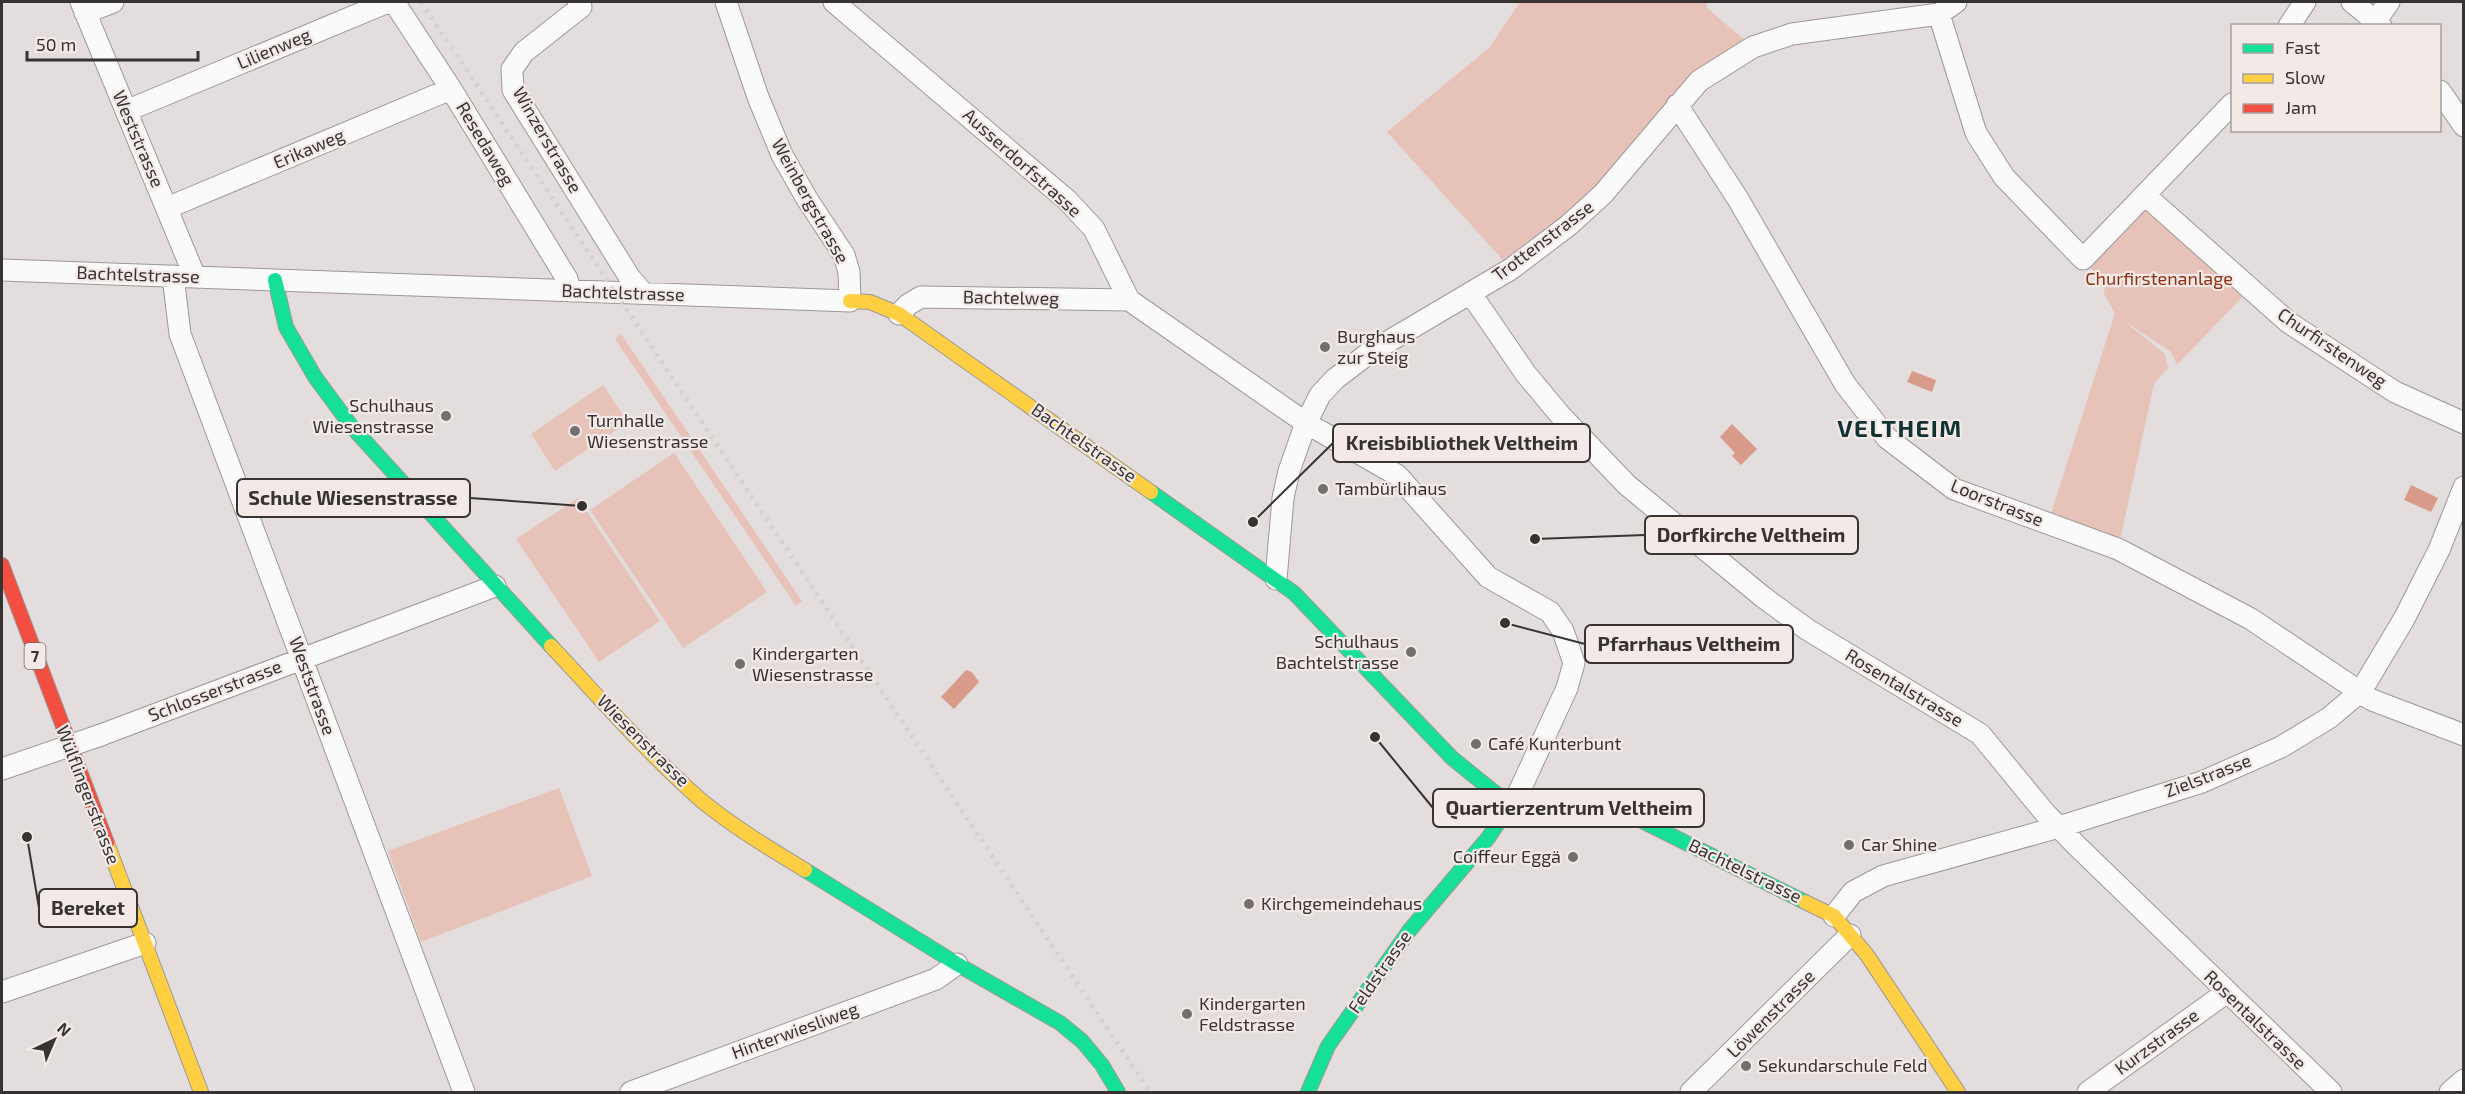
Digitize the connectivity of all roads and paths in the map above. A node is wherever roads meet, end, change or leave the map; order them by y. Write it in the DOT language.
graph roads {
  1 [pos="112,2"];
  2 [pos="388,2"];
  3 [pos="394,2"];
  4 [pos="578,2"];
  5 [pos="726,2"];
  6 [pos="834,2"];
  7 [pos="1956,2"];
  8 [pos="2305,2"];
  9 [pos="2352,2"];
  10 [pos="2389,2"];
  11 [pos="83,7"];
  12 [pos="1939,14"];
  13 [pos="2379,23"];
  14 [pos="2290,24"];
  15 [pos="451,89"];
  16 [pos="2441,94"];
  17 [pos="1677,105"];
  18 [pos="2231,105"];
  19 [pos="126,111"];
  20 [pos="2463,126"];
  21 [pos="2146,196"];
  22 [pos="167,208"];
  23 [pos="2,270"];
  24 [pos="173,276"];
  25 [pos="195,277"];
  26 [pos="275,280"];
  27 [pos="570,291"];
  28 [pos="643,294"];
  29 [pos="1471,294"];
  30 [pos="1129,300"];
  31 [pos="850,301"];
  32 [pos="899,314"];
  33 [pos="1305,423"];
  34 [pos="2463,423"];
  35 [pos="2463,487"];
  36 [pos="2,565"];
  37 [pos="1276,579"];
  38 [pos="495,586"];
  39 [pos="302,658"];
  40 [pos="2361,690"];
  41 [pos="2463,735"];
  42 [pos="69,746"];
  43 [pos="2,769"];
  44 [pos="1510,805"];
  45 [pos="2059,827"];
  46 [pos="1834,916"];
  47 [pos="1851,935"];
  48 [pos="145,943"];
  49 [pos="957,964"];
  50 [pos="2,992"];
  51 [pos="2227,992"];
  52 [pos="2463,1080"];
  53 [pos="201,1092"];
  54 [pos="464,1092"];
  55 [pos="630,1092"];
  56 [pos="1118,1092"];
  57 [pos="1308,1092"];
  58 [pos="1691,1092"];
  59 [pos="1958,1092"];
  60 [pos="2088,1092"];
  61 [pos="2331,1092"];
  62 [pos="2451,1092"];
  1 -- 11 [label="street"];
  2 -- 19 [label="street, Lilienweg"];
  3 -- 15 [label="street, Resedaweg"];
  4 -- 28 [label="street, Winzerstrasse"];
  5 -- 31 [label="street, Weinbergstrasse"];
  6 -- 30 [label="street, Ausserdorfstrasse"];
  7 -- 12 [label="street, Trottenstrasse"];
  8 -- 14 [label="street"];
  9 -- 13 [label="street"];
  10 -- 13 [label="street"];
  11 -- 19 [label="street, Weststrasse"];
  12 -- 17 [label="street, Trottenstrasse"];
  12 -- 21 [label="street"];
  15 -- 22 [label="street, Erikaweg"];
  15 -- 27 [label="street, Resedaweg"];
  16 -- 20 [label="street"];
  17 -- 29 [label="street, Trottenstrasse"];
  17 -- 40 [label="street, Loorstrasse"];
  18 -- 21 [label="street"];
  19 -- 22 [label="street, Weststrasse"];
  21 -- 34 [label="street, Churfirstenweg"];
  22 -- 25 [label="street, Weststrasse"];
  23 -- 24 [label="street, Bachtelstrasse"];
  24 -- 25 [label="street, Bachtelstrasse"];
  24 -- 39 [label="street, Weststrasse"];
  25 -- 26 [label="street, Bachtelstrasse"];
  26 -- 27 [label="street, Bachtelstrasse"];
  26 -- 38 [label="street, Wiesenstrasse"];
  27 -- 28 [label="street, Bachtelstrasse"];
  28 -- 31 [label="street, Bachtelstrasse"];
  29 -- 33 [label="street, Trottenstrasse"];
  29 -- 45 [label="street, Rosentalstrasse"];
  30 -- 32 [label="street, Bachtelweg"];
  30 -- 33 [label="street, Ausserdorfstrasse"];
  31 -- 32 [label="street, Bachtelstrasse"];
  32 -- 37 [label="street, Bachtelstrasse"];
  33 -- 37 [label="street, Trottenstrasse"];
  33 -- 44 [label="street, Ausserdorfstrasse"];
  35 -- 40 [label="street, Zielstrasse"];
  36 -- 42 [label="street, Wülflingerstrasse / 7"];
  37 -- 44 [label="street, Bachtelstrasse"];
  38 -- 39 [label="street, Schlosserstrasse"];
  38 -- 49 [label="street, Wiesenstrasse"];
  39 -- 42 [label="street, Schlosserstrasse"];
  39 -- 54 [label="street, Weststrasse"];
  40 -- 41 [label="street, Loorstrasse"];
  40 -- 45 [label="street, Zielstrasse"];
  42 -- 43 [label="street, Schlosserstrasse"];
  42 -- 48 [label="street, Wülflingerstrasse / 7"];
  44 -- 46 [label="street, Bachtelstrasse"];
  44 -- 57 [label="street, Feldstrasse"];
  45 -- 46 [label="street, Zielstrasse"];
  45 -- 51 [label="street, Rosentalstrasse"];
  46 -- 47 [label="street, Bachtelstrasse"];
  47 -- 58 [label="street, Löwenstrasse"];
  47 -- 59 [label="street, Bachtelstrasse"];
  48 -- 50 [label="street"];
  48 -- 53 [label="street, Wülflingerstrasse / 7"];
  49 -- 55 [label="street, Hinterwiesliweg"];
  49 -- 56 [label="street, Wiesenstrasse"];
  51 -- 60 [label="street, Kurzstrasse"];
  51 -- 61 [label="street, Rosentalstrasse"];
  52 -- 62 [label="street"];
}
